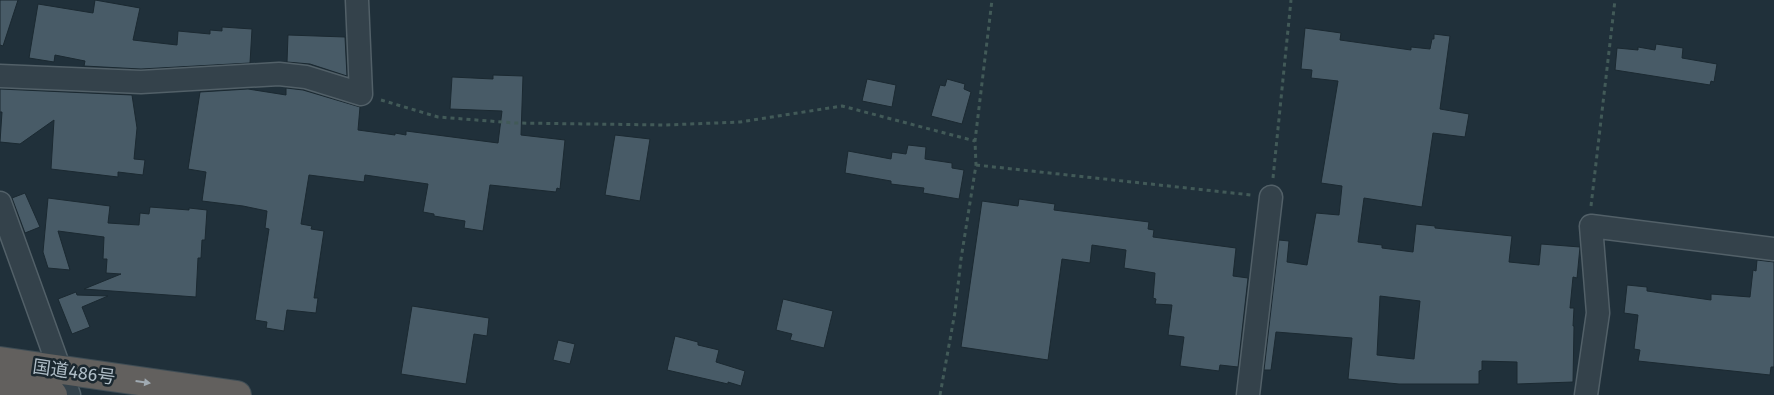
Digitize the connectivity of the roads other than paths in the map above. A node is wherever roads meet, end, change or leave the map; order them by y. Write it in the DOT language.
graph roads {
  1 [pos="357,0"];
  2 [pos="0,76"];
  3 [pos="1271,198"];
  4 [pos="0,203"];
  5 [pos="1774,249"];
  6 [pos="0,361"];
  7 [pos="0,386"];
  8 [pos="61,387"];
  9 [pos="237,395"];
  10 [pos="1248,395"];
  11 [pos="1586,395"];
  1 -- 2 [label="street"];
  3 -- 10 [label="street"];
  4 -- 8 [label="street"];
  5 -- 11 [label="street"];
  6 -- 8 [label="highway, 国道486号"];
  7 -- 8 [label="highway, 国道486号"];
  8 -- 9 [label="highway, 国道486号, one-way"];
}
